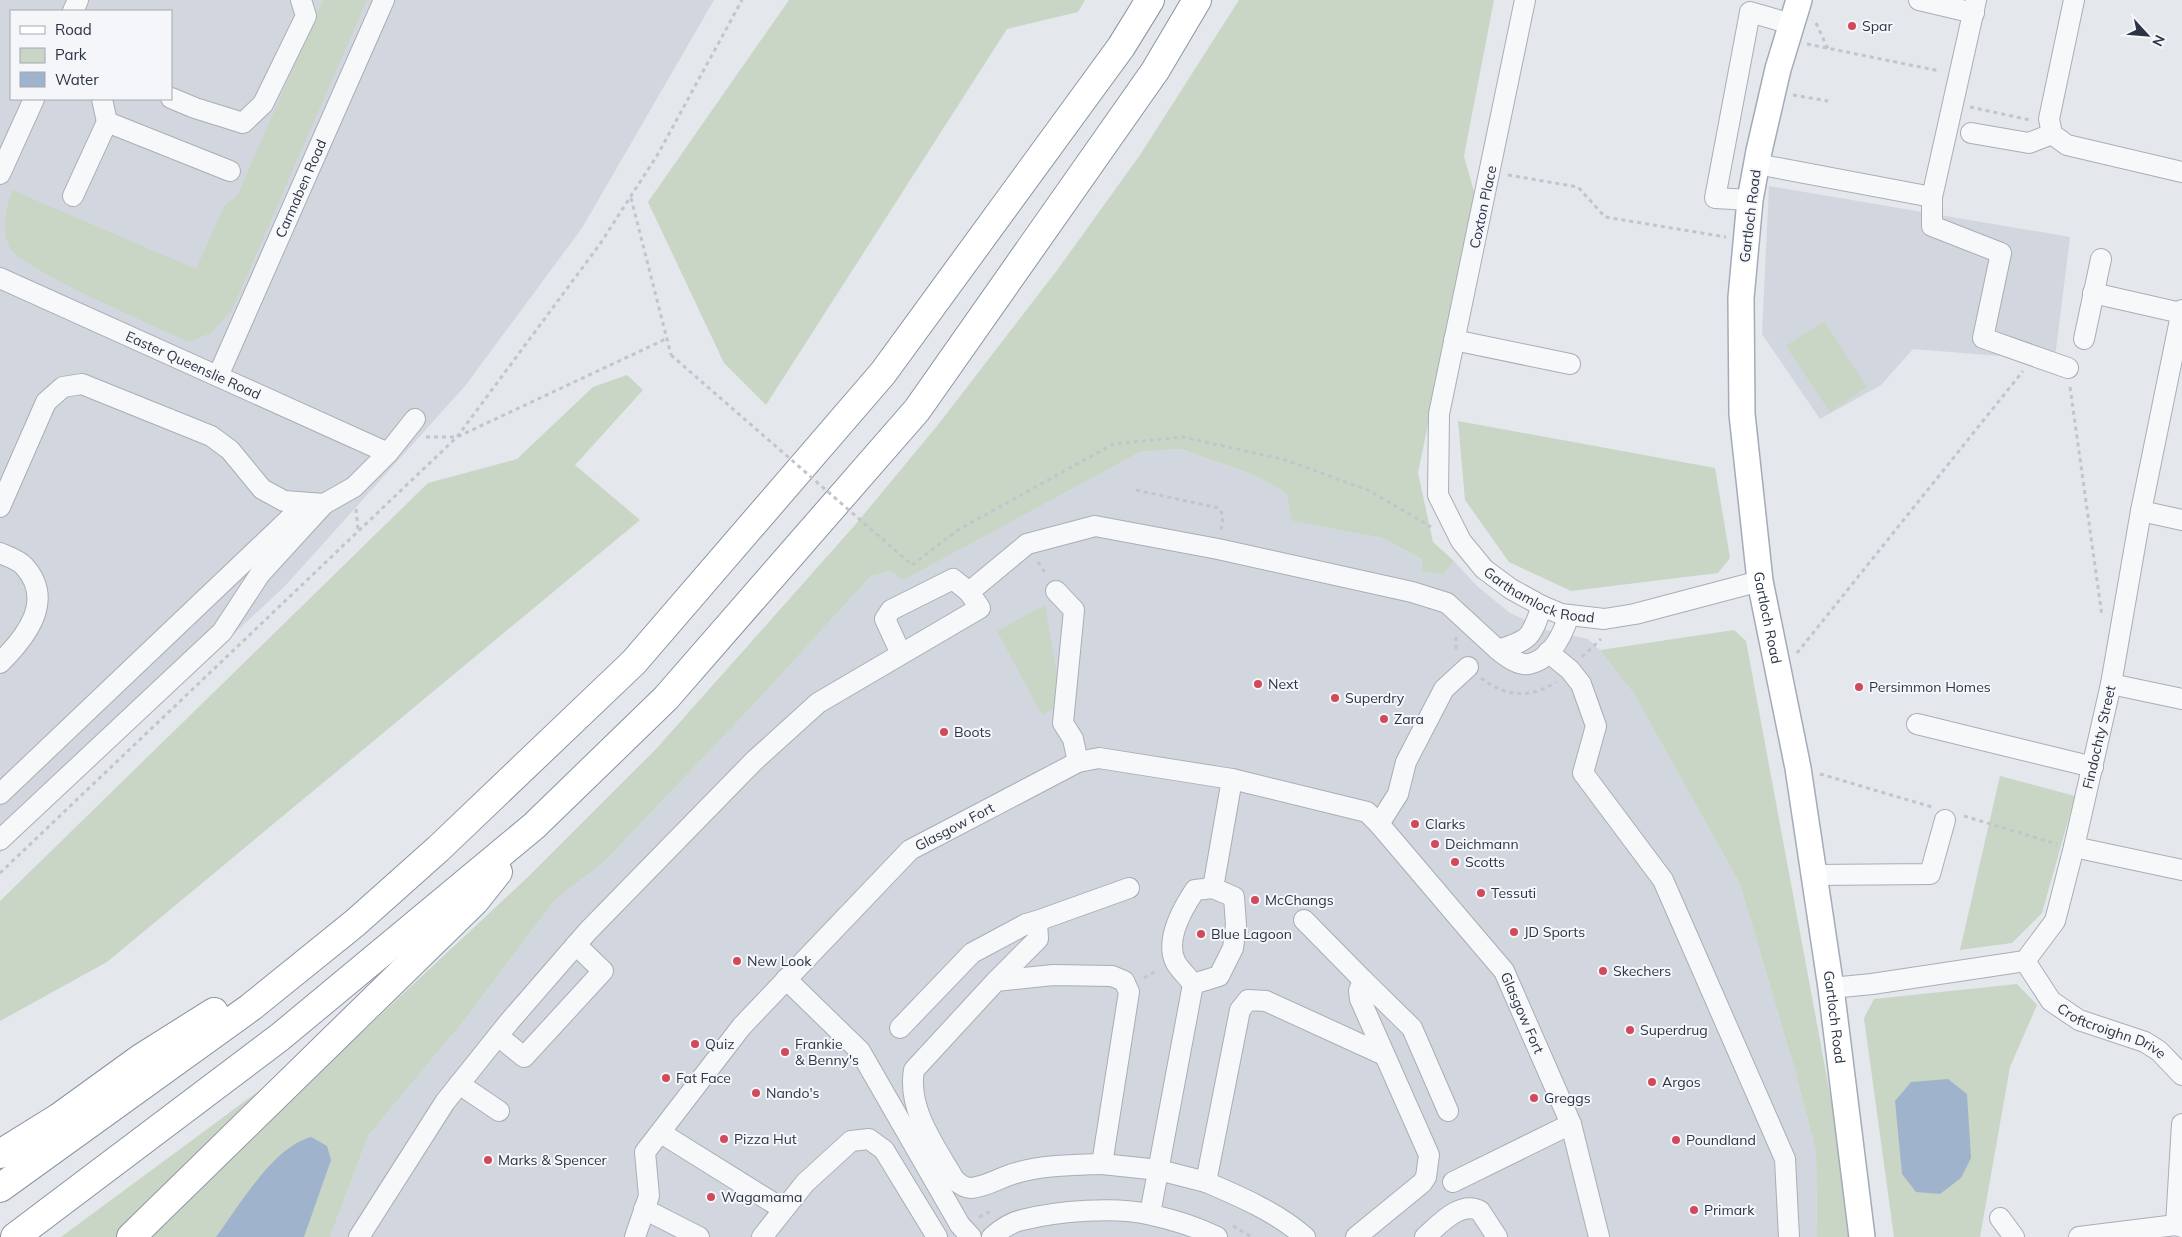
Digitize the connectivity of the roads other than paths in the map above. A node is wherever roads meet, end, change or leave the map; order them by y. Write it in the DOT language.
graph roads {
  1 [pos="300,0"];
  2 [pos="384,0"];
  3 [pos="1150,0"];
  4 [pos="1197,0"];
  5 [pos="1525,0"];
  6 [pos="1798,0"];
  7 [pos="1919,0"];
  8 [pos="2074,0"];
  9 [pos="1975,6"];
  10 [pos="1789,31"];
  11 [pos="172,98"];
  12 [pos="34,100"];
  13 [pos="102,100"];
  14 [pos="107,122"];
  15 [pos="2051,129"];
  16 [pos="1971,133"];
  17 [pos="1757,164"];
  18 [pos="230,171"];
  19 [pos="2182,172"];
  20 [pos="0,174"];
  21 [pos="73,196"];
  22 [pos="1932,197"];
  23 [pos="1750,200"];
  24 [pos="2101,259"];
  25 [pos="0,278"];
  26 [pos="2093,293"];
  27 [pos="2182,311"];
  28 [pos="2084,339"];
  29 [pos="1454,340"];
  30 [pos="1570,364"];
  31 [pos="2068,368"];
  32 [pos="218,376"];
  33 [pos="1439,414"];
  34 [pos="415,419"];
  35 [pos="394,445"];
  36 [pos="315,503"];
  37 [pos="0,507"];
  38 [pos="2141,511"];
  39 [pos="2182,520"];
  40 [pos="0,552"];
  41 [pos="1760,581"];
  42 [pos="1056,591"];
  43 [pos="968,592"];
  44 [pos="1542,606"];
  45 [pos="1569,615"];
  46 [pos="1498,650"];
  47 [pos="1548,652"];
  48 [pos="902,654"];
  49 [pos="0,663"];
  50 [pos="1468,668"];
  51 [pos="2111,684"];
  52 [pos="2182,699"];
  53 [pos="1917,724"];
  54 [pos="1078,762"];
  55 [pos="2093,767"];
  56 [pos="1232,779"];
  57 [pos="0,794"];
  58 [pos="1946,820"];
  59 [pos="1379,824"];
  60 [pos="534,826"];
  61 [pos="0,840"];
  62 [pos="2074,848"];
  63 [pos="2182,870"];
  64 [pos="1815,875"];
  65 [pos="1129,888"];
  66 [pos="1213,888"];
  67 [pos="1304,920"];
  68 [pos="1037,922"];
  69 [pos="354,923"];
  70 [pos="576,945"];
  71 [pos="2025,961"];
  72 [pos="786,979"];
  73 [pos="1363,980"];
  74 [pos="996,981"];
  75 [pos="1193,984"];
  76 [pos="1831,988"];
  77 [pos="900,1028"];
  78 [pos="498,1036"];
  79 [pos="1384,1055"];
  80 [pos="2182,1076"];
  81 [pos="459,1084"];
  82 [pos="499,1111"];
  83 [pos="1448,1111"];
  84 [pos="1570,1124"];
  85 [pos="2182,1124"];
  86 [pos="660,1133"];
  87 [pos="0,1154"];
  88 [pos="1102,1164"];
  89 [pos="1159,1170"];
  90 [pos="1206,1182"];
  91 [pos="1453,1182"];
  92 [pos="0,1188"];
  93 [pos="644,1209"];
  94 [pos="784,1209"];
  95 [pos="1150,1214"];
  96 [pos="2000,1218"];
  97 [pos="2179,1226"];
  98 [pos="15,1237"];
  99 [pos="131,1237"];
  100 [pos="360,1237"];
  101 [pos="635,1237"];
  102 [pos="699,1237"];
  103 [pos="762,1237"];
  104 [pos="937,1237"];
  105 [pos="971,1237"];
  106 [pos="992,1237"];
  107 [pos="1217,1237"];
  108 [pos="1305,1237"];
  109 [pos="1356,1237"];
  110 [pos="1425,1237"];
  111 [pos="1497,1237"];
  112 [pos="1599,1237"];
  113 [pos="1789,1237"];
  114 [pos="1862,1237"];
  115 [pos="2014,1237"];
  116 [pos="2079,1237"];
  1 -- 11 [label="street"];
  2 -- 32 [label="street, Carmaben Road"];
  3 -- 69 [label="highway"];
  4 -- 60 [label="highway"];
  5 -- 29 [label="street, Coxton Place"];
  6 -- 10 [label="main road, Gartloch Road"];
  7 -- 9 [label="street"];
  8 -- 15 [label="street"];
  9 -- 22 [label="street"];
  10 -- 17 [label="main road, Gartloch Road"];
  10 -- 23 [label="street"];
  12 -- 20 [label="street"];
  13 -- 14 [label="street"];
  14 -- 18 [label="street"];
  14 -- 21 [label="street"];
  15 -- 16 [label="street"];
  15 -- 19 [label="street"];
  17 -- 22 [label="street"];
  17 -- 23 [label="main road, Gartloch Road"];
  22 -- 31 [label="street"];
  23 -- 41 [label="main road, Gartloch Road"];
  24 -- 26 [label="street"];
  25 -- 32 [label="street, Easter Queenslie Road"];
  26 -- 27 [label="street"];
  26 -- 28 [label="street"];
  27 -- 38 [label="street, Findochty Street"];
  29 -- 30 [label="street"];
  29 -- 33 [label="street, Coxton Place"];
  32 -- 35 [label="street, Easter Queenslie Road"];
  33 -- 44 [label="street, Garthamlock Road"];
  34 -- 35 [label="street"];
  35 -- 36 [label="street"];
  36 -- 37 [label="street"];
  36 -- 57 [label="street"];
  36 -- 61 [label="street"];
  38 -- 39 [label="street"];
  38 -- 51 [label="street, Findochty Street"];
  40 -- 49 [label="street"];
  41 -- 45 [label="street, Garthamlock Road"];
  41 -- 64 [label="main road, Gartloch Road"];
  42 -- 54 [label="street"];
  43 -- 46 [label="street"];
  43 -- 48 [label="street"];
  43 -- 48 [label="street"];
  44 -- 45 [label="street, Garthamlock Road"];
  44 -- 46 [label="street"];
  45 -- 47 [label="street"];
  46 -- 47 [label="street"];
  47 -- 113 [label="street"];
  48 -- 70 [label="street"];
  50 -- 59 [label="street"];
  51 -- 52 [label="street"];
  51 -- 55 [label="street, Findochty Street"];
  53 -- 55 [label="street"];
  54 -- 56 [label="street, Glasgow Fort"];
  54 -- 72 [label="street, Glasgow Fort"];
  55 -- 62 [label="street, Findochty Street"];
  56 -- 59 [label="street, Glasgow Fort"];
  56 -- 66 [label="street"];
  58 -- 64 [label="street"];
  59 -- 84 [label="street, Glasgow Fort"];
  60 -- 98 [label="highway"];
  60 -- 99 [label="highway"];
  62 -- 63 [label="street"];
  62 -- 71 [label="street, Findochty Street"];
  64 -- 76 [label="main road, Gartloch Road"];
  65 -- 68 [label="street"];
  66 -- 75 [label="street"];
  66 -- 75 [label="street"];
  67 -- 73 [label="street"];
  68 -- 74 [label="street"];
  68 -- 77 [label="street"];
  69 -- 87 [label="highway"];
  69 -- 92 [label="highway"];
  70 -- 78 [label="street"];
  70 -- 78 [label="street"];
  71 -- 76 [label="street"];
  71 -- 80 [label="street, Croftcroighn Drive"];
  72 -- 86 [label="street, Glasgow Fort"];
  72 -- 105 [label="street"];
  73 -- 79 [label="street"];
  73 -- 83 [label="street"];
  74 -- 88 [label="street"];
  74 -- 88 [label="street"];
  75 -- 89 [label="street"];
  76 -- 114 [label="main road, Gartloch Road"];
  78 -- 81 [label="street"];
  79 -- 90 [label="street"];
  79 -- 109 [label="street"];
  81 -- 82 [label="street"];
  81 -- 100 [label="street"];
  84 -- 91 [label="street"];
  84 -- 112 [label="street, Glasgow Fort"];
  85 -- 97 [label="street"];
  86 -- 93 [label="street, Glasgow Fort"];
  86 -- 94 [label="street"];
  88 -- 89 [label="street"];
  89 -- 90 [label="street"];
  89 -- 95 [label="street"];
  90 -- 108 [label="street"];
  93 -- 101 [label="street"];
  93 -- 102 [label="street"];
  94 -- 103 [label="street"];
  94 -- 104 [label="street"];
  95 -- 106 [label="street"];
  95 -- 107 [label="street"];
  96 -- 115 [label="street"];
  97 -- 116 [label="street"];
  110 -- 111 [label="street"];
}
